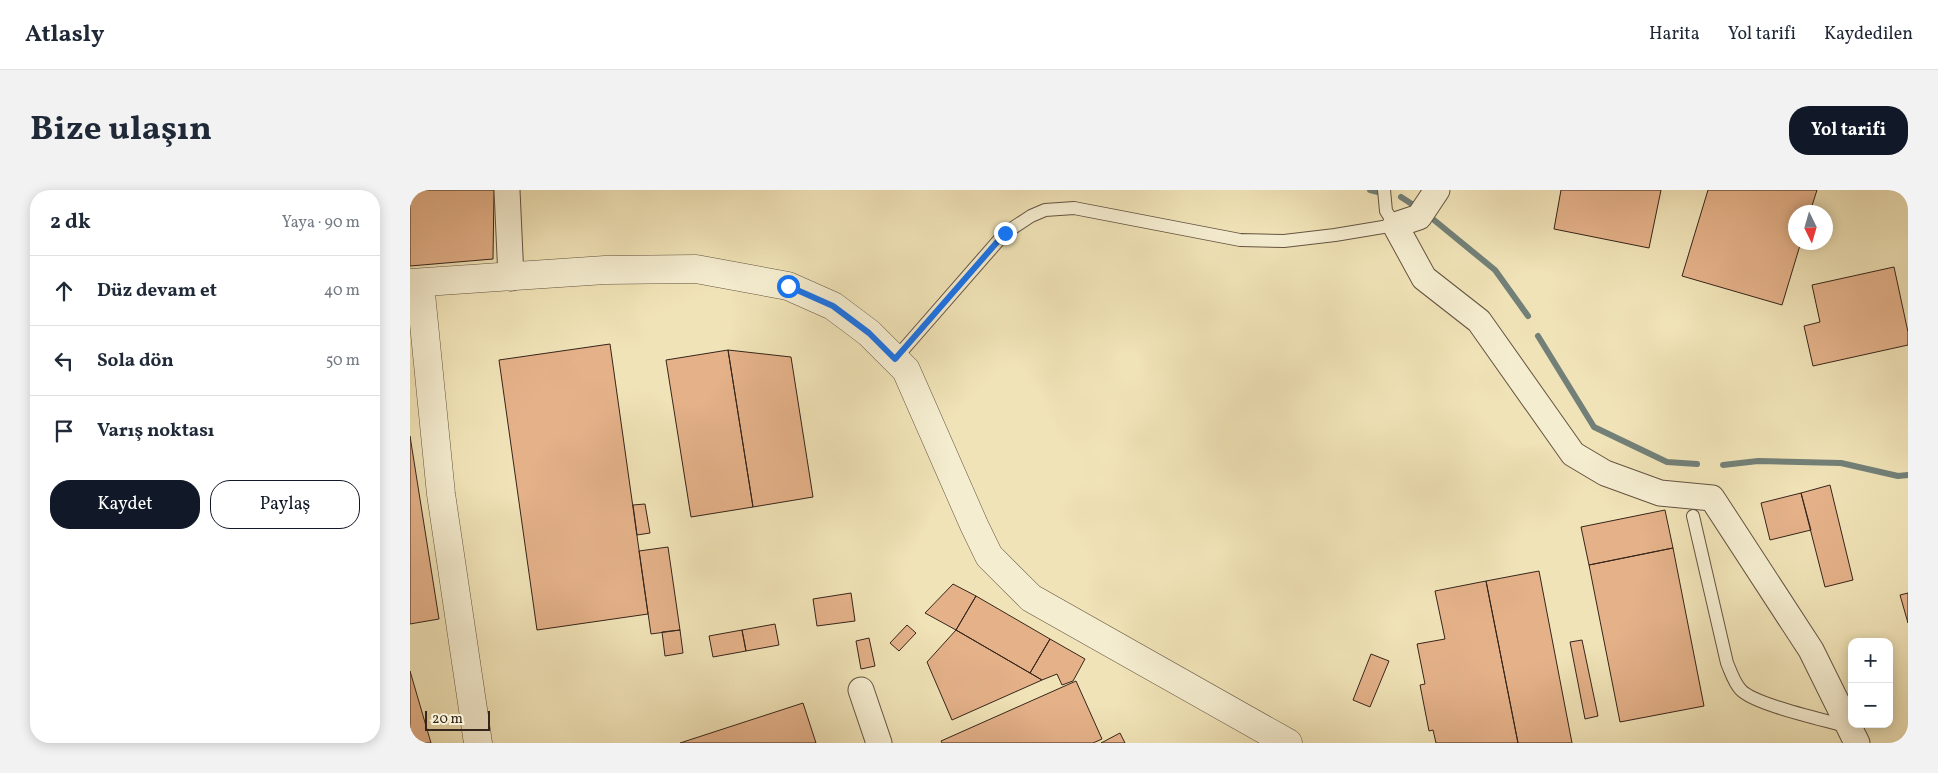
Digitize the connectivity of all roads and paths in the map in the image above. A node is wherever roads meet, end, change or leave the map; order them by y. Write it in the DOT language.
graph roads {
  1 [pos="508,190"];
  2 [pos="1384,190"];
  3 [pos="1437,190"];
  4 [pos="1395,225"];
  5 [pos="511,278"];
  6 [pos="415,284"];
  7 [pos="895,359"];
  8 [pos="1693,516"];
  9 [pos="861,690"];
  10 [pos="1853,735"];
  11 [pos="478,743"];
  12 [pos="879,743"];
  13 [pos="1288,743"];
  1 -- 5 [label="street"];
  2 -- 4 [label="lane"];
  3 -- 4 [label="street"];
  4 -- 7 [label="lane"];
  4 -- 10 [label="street"];
  5 -- 6 [label="street"];
  5 -- 7 [label="street"];
  6 -- 11 [label="street"];
  7 -- 13 [label="street"];
  8 -- 10 [label="lane"];
  9 -- 12 [label="street"];
}
